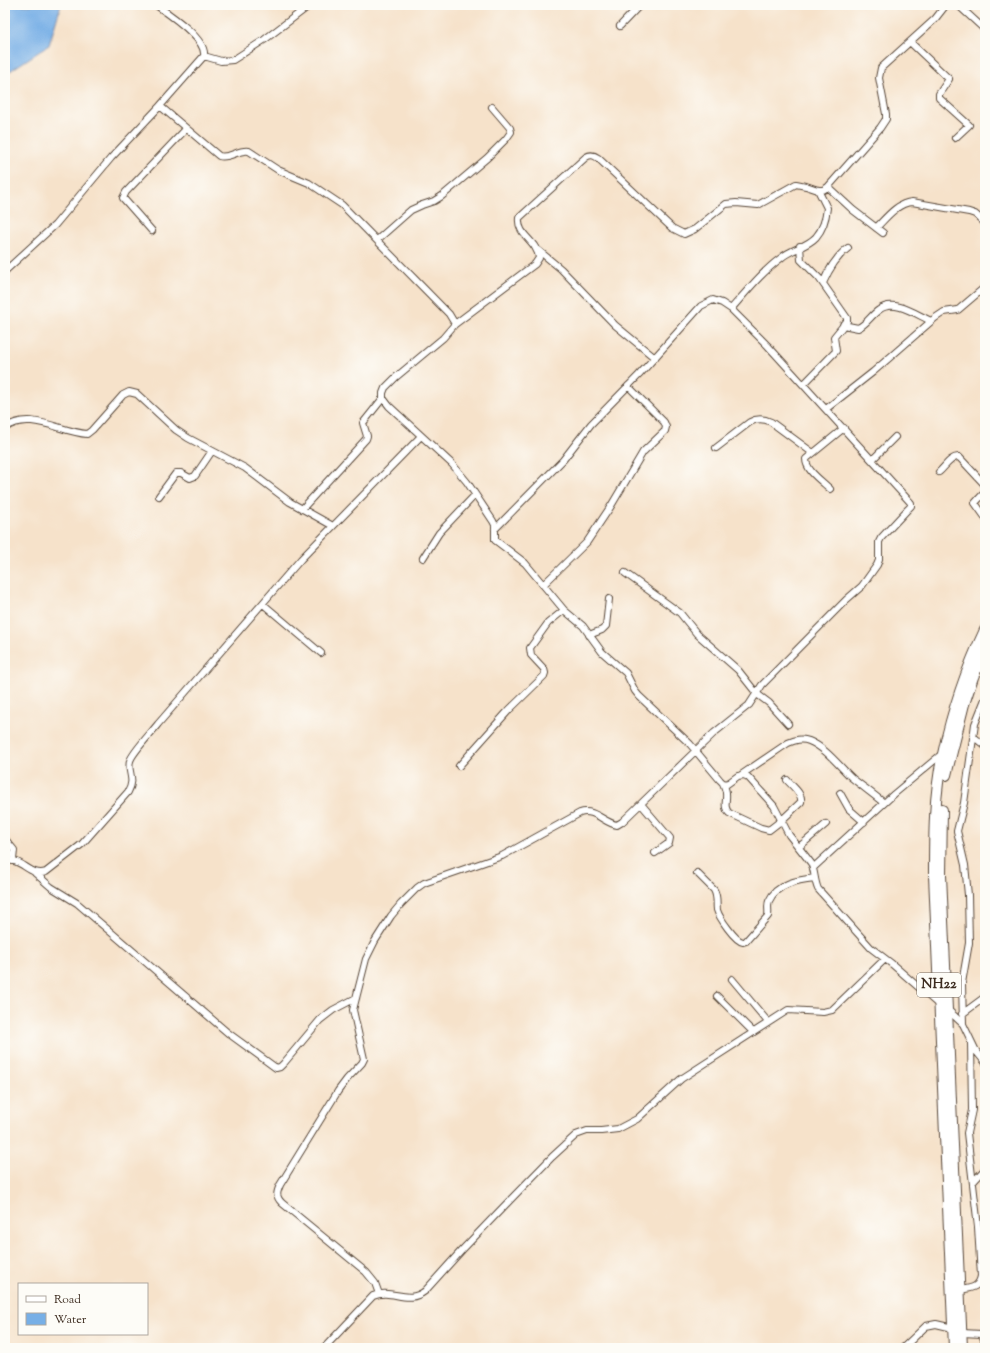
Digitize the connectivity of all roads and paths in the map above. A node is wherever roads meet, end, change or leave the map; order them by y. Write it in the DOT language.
graph roads {
  1 [pos="156,5"];
  2 [pos="310,5"];
  3 [pos="640,5"];
  4 [pos="946,5"];
  5 [pos="958,5"];
  6 [pos="620,26"];
  7 [pos="983,28"];
  8 [pos="910,42"];
  9 [pos="204,56"];
  10 [pos="160,106"];
  11 [pos="492,107"];
  12 [pos="186,129"];
  13 [pos="955,138"];
  14 [pos="828,187"];
  15 [pos="818,190"];
  16 [pos="985,223"];
  17 [pos="876,228"];
  18 [pos="152,231"];
  19 [pos="883,233"];
  20 [pos="377,240"];
  21 [pos="800,246"];
  22 [pos="848,248"];
  23 [pos="538,250"];
  24 [pos="5,271"];
  25 [pos="823,283"];
  26 [pos="985,287"];
  27 [pos="731,309"];
  28 [pos="931,321"];
  29 [pos="455,324"];
  30 [pos="843,325"];
  31 [pos="655,358"];
  32 [pos="804,384"];
  33 [pos="628,386"];
  34 [pos="383,398"];
  35 [pos="826,409"];
  36 [pos="5,428"];
  37 [pos="844,428"];
  38 [pos="422,436"];
  39 [pos="895,437"];
  40 [pos="716,448"];
  41 [pos="212,451"];
  42 [pos="812,453"];
  43 [pos="872,460"];
  44 [pos="939,472"];
  45 [pos="985,485"];
  46 [pos="830,489"];
  47 [pos="985,492"];
  48 [pos="475,495"];
  49 [pos="159,496"];
  50 [pos="302,509"];
  51 [pos="985,517"];
  52 [pos="333,526"];
  53 [pos="495,529"];
  54 [pos="423,558"];
  55 [pos="625,573"];
  56 [pos="543,585"];
  57 [pos="609,600"];
  58 [pos="263,604"];
  59 [pos="564,610"];
  60 [pos="985,630"];
  61 [pos="589,635"];
  62 [pos="985,649"];
  63 [pos="321,653"];
  64 [pos="757,694"];
  65 [pos="985,699"];
  66 [pos="788,724"];
  67 [pos="974,737"];
  68 [pos="985,746"];
  69 [pos="696,751"];
  70 [pos="943,753"];
  71 [pos="459,766"];
  72 [pos="741,775"];
  73 [pos="787,780"];
  74 [pos="723,783"];
  75 [pos="840,793"];
  76 [pos="884,803"];
  77 [pos="641,804"];
  78 [pos="782,820"];
  79 [pos="864,822"];
  80 [pos="826,824"];
  81 [pos="5,839"];
  82 [pos="798,847"];
  83 [pos="655,853"];
  84 [pos="13,860"];
  85 [pos="5,862"];
  86 [pos="814,867"];
  87 [pos="34,872"];
  88 [pos="697,873"];
  89 [pos="815,878"];
  90 [pos="885,959"];
  91 [pos="732,979"];
  92 [pos="717,996"];
  93 [pos="985,997"];
  94 [pos="356,998"];
  95 [pos="943,1007"];
  96 [pos="962,1014"];
  97 [pos="768,1022"];
  98 [pos="963,1024"];
  99 [pos="753,1032"];
  100 [pos="971,1041"];
  101 [pos="985,1062"];
  102 [pos="985,1169"];
  103 [pos="973,1182"];
  104 [pos="960,1290"];
  105 [pos="379,1294"];
  106 [pos="957,1331"];
  107 [pos="324,1348"];
  108 [pos="903,1348"];
  109 [pos="954,1348"];
  110 [pos="962,1348"];
  111 [pos="985,1348"];
  1 -- 9 [label="street"];
  2 -- 9 [label="street"];
  3 -- 6 [label="street"];
  4 -- 8 [label="street"];
  5 -- 7 [label="street"];
  8 -- 13 [label="street"];
  8 -- 14 [label="street"];
  9 -- 10 [label="street"];
  10 -- 12 [label="street"];
  10 -- 24 [label="street"];
  11 -- 20 [label="street"];
  12 -- 18 [label="street"];
  12 -- 20 [label="street"];
  14 -- 15 [label="street"];
  14 -- 17 [label="street"];
  15 -- 21 [label="street"];
  15 -- 23 [label="street"];
  16 -- 17 [label="street"];
  17 -- 19 [label="street"];
  20 -- 29 [label="street"];
  21 -- 25 [label="street"];
  21 -- 27 [label="street"];
  22 -- 25 [label="street"];
  23 -- 29 [label="street"];
  23 -- 31 [label="street"];
  25 -- 30 [label="street"];
  26 -- 28 [label="street"];
  27 -- 31 [label="street"];
  27 -- 32 [label="street"];
  28 -- 30 [label="street"];
  28 -- 35 [label="street"];
  29 -- 34 [label="street"];
  30 -- 32 [label="street"];
  31 -- 33 [label="street"];
  32 -- 35 [label="street"];
  33 -- 53 [label="street"];
  33 -- 56 [label="street"];
  34 -- 38 [label="street"];
  34 -- 50 [label="street"];
  35 -- 37 [label="street"];
  36 -- 41 [label="street"];
  37 -- 42 [label="street"];
  37 -- 43 [label="street"];
  38 -- 48 [label="street"];
  38 -- 52 [label="street"];
  39 -- 43 [label="street"];
  40 -- 42 [label="street"];
  41 -- 49 [label="street"];
  41 -- 50 [label="street"];
  42 -- 46 [label="street"];
  43 -- 64 [label="street"];
  44 -- 45 [label="street"];
  47 -- 51 [label="street"];
  48 -- 53 [label="street"];
  48 -- 54 [label="street"];
  50 -- 52 [label="street"];
  52 -- 58 [label="street"];
  53 -- 56 [label="street"];
  55 -- 64 [label="street"];
  56 -- 59 [label="street"];
  57 -- 61 [label="street"];
  58 -- 63 [label="street"];
  58 -- 87 [label="street"];
  59 -- 61 [label="street"];
  59 -- 71 [label="street"];
  60 -- 70 [label="highway, NH22"];
  61 -- 69 [label="street"];
  62 -- 95 [label="highway, NH22"];
  64 -- 66 [label="street"];
  64 -- 69 [label="street"];
  65 -- 67 [label="street"];
  67 -- 68 [label="street"];
  67 -- 96 [label="street"];
  69 -- 74 [label="street"];
  69 -- 77 [label="street"];
  70 -- 76 [label="street"];
  70 -- 95 [label="highway, NH22"];
  72 -- 74 [label="street"];
  72 -- 76 [label="street"];
  72 -- 78 [label="street"];
  73 -- 78 [label="street"];
  74 -- 78 [label="street"];
  75 -- 79 [label="street"];
  76 -- 79 [label="street"];
  77 -- 83 [label="street"];
  77 -- 94 [label="street"];
  78 -- 82 [label="street"];
  79 -- 86 [label="street"];
  80 -- 82 [label="street"];
  81 -- 84 [label="street"];
  82 -- 86 [label="street"];
  84 -- 85 [label="street"];
  84 -- 87 [label="street"];
  86 -- 89 [label="street"];
  87 -- 94 [label="street"];
  88 -- 89 [label="street"];
  89 -- 90 [label="street"];
  90 -- 95 [label="street"];
  90 -- 97 [label="street"];
  91 -- 97 [label="street"];
  92 -- 99 [label="street"];
  93 -- 96 [label="street"];
  94 -- 105 [label="street"];
  95 -- 98 [label="street"];
  95 -- 104 [label="highway, NH22"];
  95 -- 106 [label="highway, NH22"];
  96 -- 98 [label="street"];
  97 -- 99 [label="street"];
  98 -- 100 [label="street"];
  99 -- 105 [label="street"];
  100 -- 101 [label="street"];
  100 -- 103 [label="street"];
  102 -- 103 [label="street"];
  103 -- 104 [label="street"];
  104 -- 106 [label="highway, NH22"];
  105 -- 107 [label="street"];
  106 -- 108 [label="street"];
  106 -- 109 [label="highway, NH22"];
  106 -- 110 [label="highway, NH22"];
  106 -- 111 [label="street"];
}
